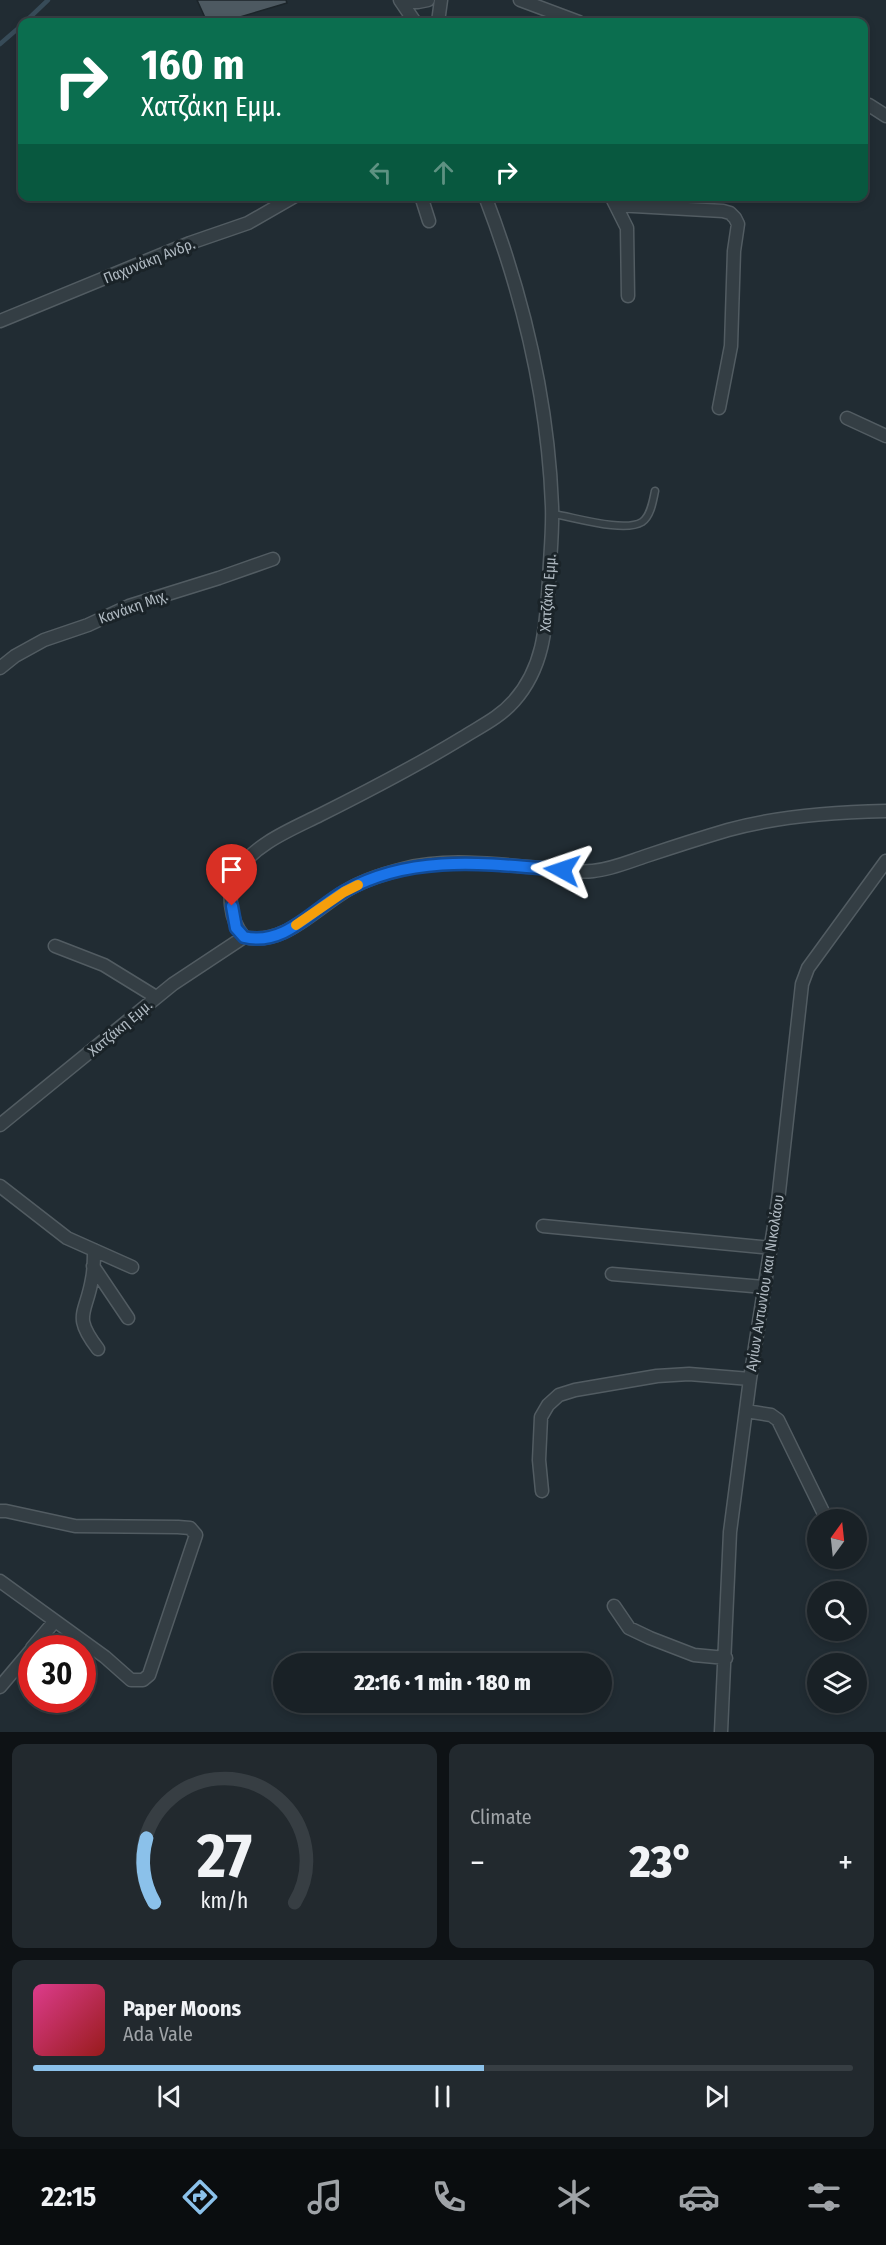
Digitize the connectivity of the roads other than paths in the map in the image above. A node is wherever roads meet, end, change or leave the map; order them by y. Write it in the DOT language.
graph roads {
  1 [pos="402,0"];
  2 [pos="428,0"];
  3 [pos="441,0"];
  4 [pos="520,0"];
  5 [pos="555,16"];
  6 [pos="413,18"];
  7 [pos="439,18"];
  8 [pos="869,105"];
  9 [pos="886,116"];
  10 [pos="286,201"];
  11 [pos="423,201"];
  12 [pos="487,201"];
  13 [pos="614,201"];
  14 [pos="429,221"];
  15 [pos="628,296"];
  16 [pos="0,321"];
  17 [pos="719,408"];
  18 [pos="847,418"];
  19 [pos="886,436"];
  20 [pos="655,491"];
  21 [pos="552,514"];
  22 [pos="273,559"];
  23 [pos="0,669"];
  24 [pos="886,811"];
  25 [pos="886,861"];
  26 [pos="244,937"];
  27 [pos="54,946"];
  28 [pos="156,997"];
  29 [pos="0,1125"];
  30 [pos="0,1186"];
  31 [pos="543,1226"];
  32 [pos="771,1248"];
  33 [pos="94,1250"];
  34 [pos="93,1266"];
  35 [pos="132,1267"];
  36 [pos="612,1274"];
  37 [pos="764,1287"];
  38 [pos="128,1318"];
  39 [pos="98,1349"];
  40 [pos="750,1379"];
  41 [pos="746,1411"];
  42 [pos="542,1491"];
  43 [pos="822,1509"];
  44 [pos="0,1511"];
  45 [pos="0,1581"];
  46 [pos="614,1606"];
  47 [pos="54,1622"];
  48 [pos="43,1635"];
  49 [pos="726,1658"];
  50 [pos="18,1666"];
  51 [pos="0,1687"];
  52 [pos="721,1732"];
  1 -- 2 [label="street"];
  1 -- 6 [label="street"];
  3 -- 7 [label="street"];
  4 -- 5 [label="street"];
  8 -- 9 [label="street"];
  10 -- 16 [label="street, Παχυνάκη Ανδρ."];
  11 -- 14 [label="street"];
  12 -- 21 [label="street, Χατζάκη Εμμ."];
  13 -- 15 [label="street"];
  13 -- 17 [label="street"];
  18 -- 19 [label="street"];
  20 -- 21 [label="lane"];
  21 -- 26 [label="street, Χατζάκη Εμμ."];
  22 -- 23 [label="street, Κανάκη Μιχ."];
  24 -- 26 [label="street"];
  25 -- 32 [label="street, Αγίων Αντωνίου και Νικολάου"];
  26 -- 28 [label="street, Χατζάκη Εμμ."];
  27 -- 28 [label="street"];
  28 -- 29 [label="street, Χατζάκη Εμμ."];
  30 -- 33 [label="street"];
  31 -- 32 [label="street"];
  32 -- 37 [label="street, Αγίων Αντωνίου και Νικολάου"];
  33 -- 34 [label="street"];
  33 -- 35 [label="street"];
  34 -- 38 [label="street"];
  34 -- 39 [label="street"];
  36 -- 37 [label="street"];
  37 -- 40 [label="street, Αγίων Αντωνίου και Νικολάου"];
  40 -- 41 [label="street, Αγίων Αντωνίου και Νικολάου"];
  40 -- 42 [label="street"];
  41 -- 43 [label="street"];
  41 -- 49 [label="street, Αγίων Αντωνίου και Νικολάου"];
  44 -- 47 [label="street"];
  45 -- 47 [label="street"];
  46 -- 49 [label="street"];
  47 -- 48 [label="street"];
  49 -- 52 [label="street, Αγίων Αντωνίου και Νικολάου"];
  50 -- 51 [label="street"];
}
